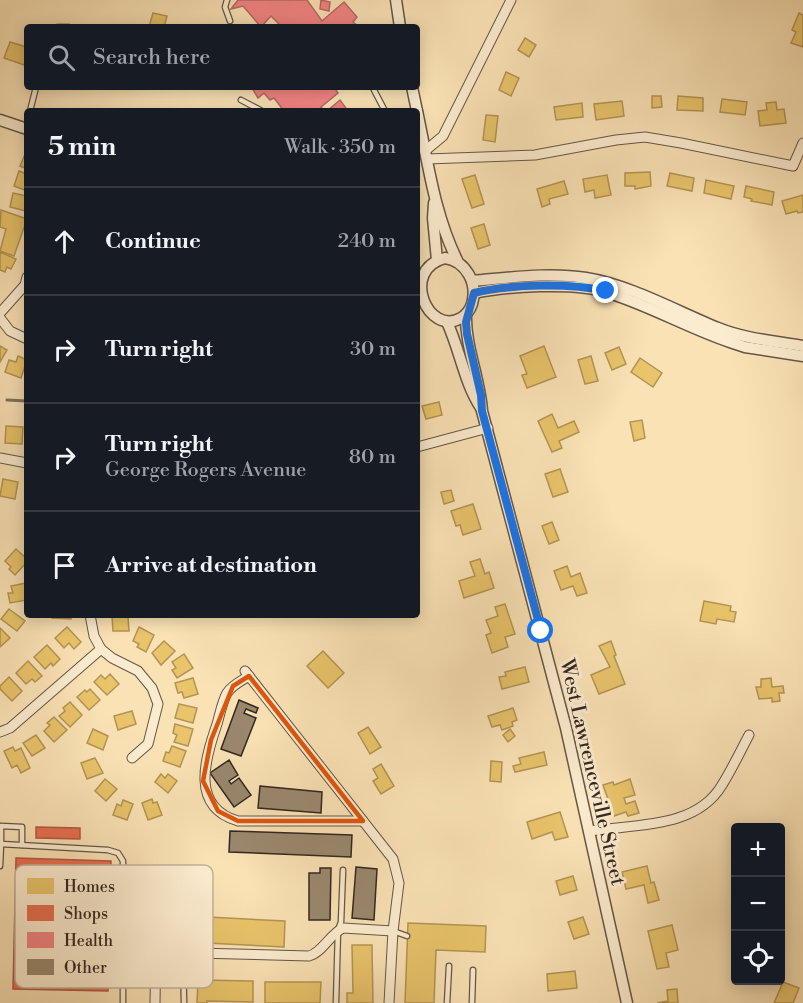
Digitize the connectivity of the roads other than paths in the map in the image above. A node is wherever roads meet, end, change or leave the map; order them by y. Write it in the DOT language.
graph roads {
  1 [pos="227,0"];
  2 [pos="396,0"];
  3 [pos="511,0"];
  4 [pos="230,21"];
  5 [pos="400,24"];
  6 [pos="35,90"];
  7 [pos="374,90"];
  8 [pos="413,90"];
  9 [pos="241,100"];
  10 [pos="31,108"];
  11 [pos="256,108"];
  12 [pos="383,108"];
  13 [pos="416,108"];
  14 [pos="0,120"];
  15 [pos="24,126"];
  16 [pos="420,126"];
  17 [pos="803,142"];
  18 [pos="426,155"];
  19 [pos="434,200"];
  20 [pos="437,260"];
  21 [pos="457,260"];
  22 [pos="420,263"];
  23 [pos="428,267"];
  24 [pos="420,277"];
  25 [pos="472,281"];
  26 [pos="24,286"];
  27 [pos="420,286"];
  28 [pos="474,293"];
  29 [pos="0,314"];
  30 [pos="466,315"];
  31 [pos="0,318"];
  32 [pos="447,322"];
  33 [pos="24,338"];
  34 [pos="803,345"];
  35 [pos="803,356"];
  36 [pos="482,411"];
  37 [pos="488,428"];
  38 [pos="420,446"];
  39 [pos="0,458"];
  40 [pos="24,462"];
  41 [pos="91,618"];
  42 [pos="101,649"];
  43 [pos="0,732"];
  44 [pos="749,735"];
  45 [pos="132,758"];
  46 [pos="363,821"];
  47 [pos="590,831"];
  48 [pos="1,844"];
  49 [pos="22,845"];
  50 [pos="123,865"];
  51 [pos="0,866"];
  52 [pos="343,870"];
  53 [pos="338,930"];
  54 [pos="393,931"];
  55 [pos="407,936"];
  56 [pos="213,954"];
  57 [pos="449,966"];
  58 [pos="473,970"];
  59 [pos="155,988"];
  60 [pos="184,988"];
  61 [pos="155,1003"];
  62 [pos="184,1003"];
  63 [pos="336,1003"];
  64 [pos="389,1003"];
  65 [pos="447,1003"];
  66 [pos="472,1003"];
  67 [pos="627,1003"];
  1 -- 4 [label="lane"];
  2 -- 5 [label="street"];
  3 -- 18 [label="street"];
  6 -- 10 [label="lane"];
  7 -- 12 [label="lane"];
  8 -- 13 [label="street"];
  9 -- 11 [label="lane"];
  14 -- 15 [label="street"];
  16 -- 18 [label="street"];
  17 -- 18 [label="street"];
  18 -- 19 [label="street"];
  19 -- 20 [label="street"];
  19 -- 21 [label="street"];
  20 -- 21 [label="street"];
  20 -- 23 [label="street"];
  21 -- 25 [label="street"];
  22 -- 23 [label="street"];
  23 -- 24 [label="street"];
  25 -- 28 [label="street"];
  25 -- 34 [label="street"];
  26 -- 29 [label="street"];
  27 -- 32 [label="street"];
  28 -- 30 [label="street"];
  28 -- 35 [label="street"];
  30 -- 32 [label="street"];
  30 -- 36 [label="street, West Lawrenceville Street"];
  31 -- 33 [label="street"];
  32 -- 36 [label="street, West Lawrenceville Street"];
  36 -- 37 [label="street, West Lawrenceville Street"];
  37 -- 38 [label="street"];
  37 -- 47 [label="street, West Lawrenceville Street"];
  39 -- 40 [label="street"];
  41 -- 42 [label="street"];
  42 -- 43 [label="street"];
  42 -- 45 [label="street"];
  44 -- 47 [label="street"];
  46 -- 46 [label="street"];
  46 -- 54 [label="street"];
  47 -- 67 [label="street, West Lawrenceville Street"];
  48 -- 49 [label="lane"];
  48 -- 49 [label="lane"];
  48 -- 51 [label="lane"];
  49 -- 50 [label="lane"];
  52 -- 53 [label="lane"];
  53 -- 54 [label="street"];
  53 -- 56 [label="street"];
  53 -- 63 [label="lane"];
  54 -- 55 [label="lane"];
  54 -- 64 [label="street"];
  57 -- 65 [label="lane"];
  58 -- 66 [label="lane"];
  59 -- 61 [label="street"];
  60 -- 62 [label="lane"];
}
